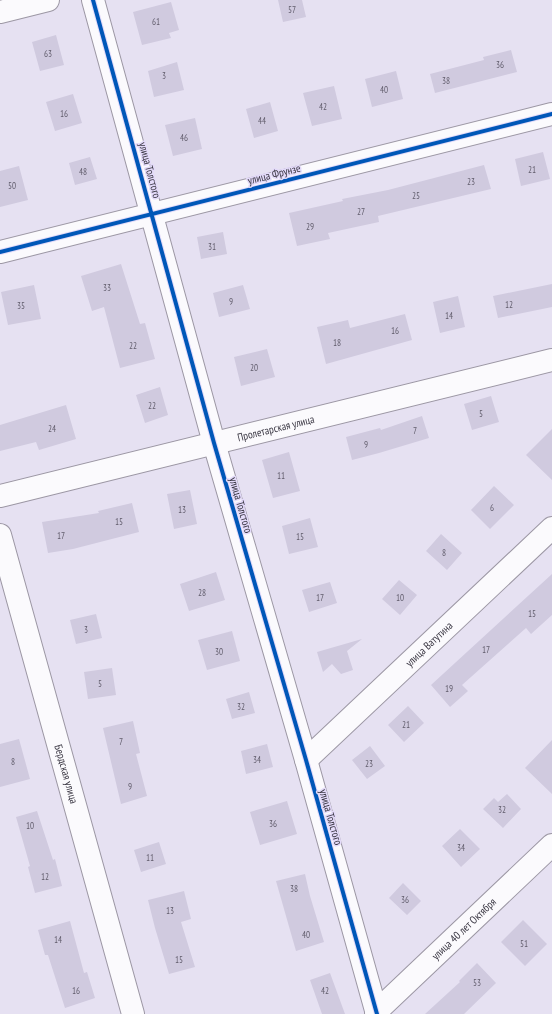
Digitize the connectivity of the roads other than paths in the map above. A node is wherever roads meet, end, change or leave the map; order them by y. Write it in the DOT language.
graph roads {
  1 [pos="48,0"];
  2 [pos="94,0"];
  3 [pos="0,12"];
  4 [pos="552,114"];
  5 [pos="152,213"];
  6 [pos="0,252"];
  7 [pos="552,360"];
  8 [pos="214,443"];
  9 [pos="0,496"];
  10 [pos="552,528"];
  11 [pos="0,535"];
  12 [pos="306,760"];
  13 [pos="552,845"];
  14 [pos="377,1013"];
  15 [pos="133,1014"];
  1 -- 3 [label="street"];
  2 -- 5 [label="street, улица Толстого"];
  4 -- 5 [label="street, улица Фрунзе"];
  5 -- 6 [label="street, улица Фрунзе"];
  5 -- 8 [label="street, улица Толстого"];
  7 -- 8 [label="street, Пролетарская улица"];
  8 -- 9 [label="street, Пролетарская улица"];
  8 -- 12 [label="street, улица Толстого"];
  10 -- 12 [label="street, улица Ватутина"];
  11 -- 15 [label="street, Бердская улица"];
  12 -- 14 [label="street, улица Толстого"];
  13 -- 14 [label="street, улица 40 лет Октября"];
}
